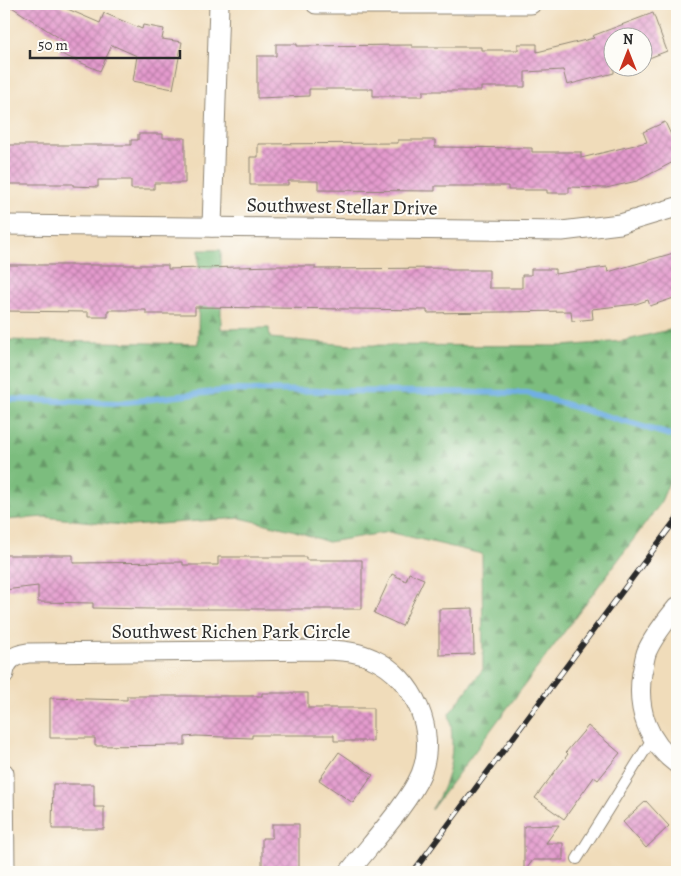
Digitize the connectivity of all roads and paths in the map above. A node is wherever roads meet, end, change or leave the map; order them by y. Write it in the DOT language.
graph roads {
  1 [pos="219,4"];
  2 [pos="316,4"];
  3 [pos="531,4"];
  4 [pos="677,207"];
  5 [pos="4,225"];
  6 [pos="212,227"];
  7 [pos="677,607"];
  8 [pos="7,666"];
  9 [pos="652,739"];
  10 [pos="677,764"];
  11 [pos="4,773"];
  12 [pos="578,859"];
  13 [pos="5,872"];
  14 [pos="349,872"];
  1 -- 6 [label="street"];
  2 -- 3 [label="street"];
  4 -- 6 [label="street, Southwest Stellar Drive"];
  5 -- 6 [label="street, Southwest Stellar Drive"];
  7 -- 9 [label="street"];
  8 -- 14 [label="street, Southwest Richen Park Circle"];
  9 -- 10 [label="street"];
  9 -- 12 [label="lane"];
  11 -- 13 [label="street"];
}
